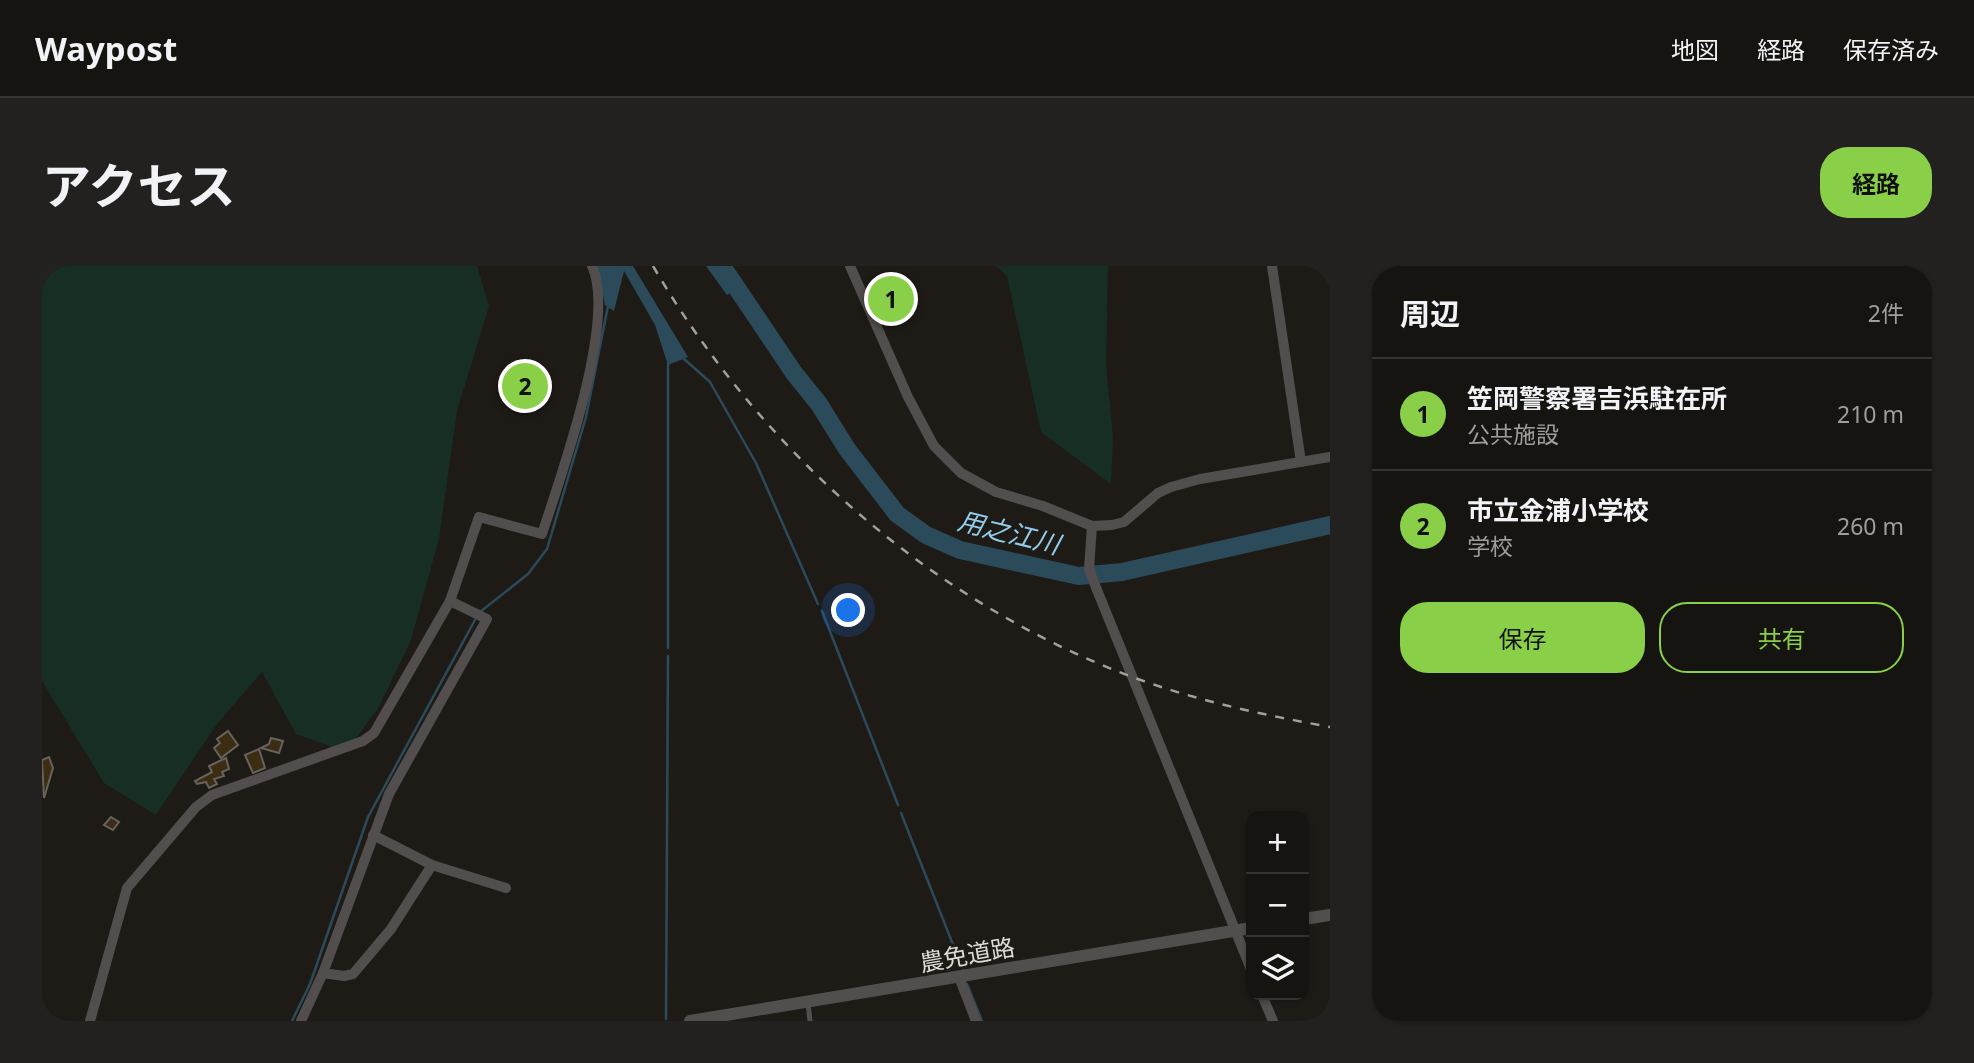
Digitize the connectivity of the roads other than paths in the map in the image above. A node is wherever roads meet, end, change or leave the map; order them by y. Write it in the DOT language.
graph roads {
  1 [pos="592,266"];
  2 [pos="850,266"];
  3 [pos="1272,266"];
  4 [pos="1330,457"];
  5 [pos="1301,462"];
  6 [pos="1093,526"];
  7 [pos="452,602"];
  8 [pos="373,835"];
  9 [pos="432,865"];
  10 [pos="506,888"];
  11 [pos="1330,915"];
  12 [pos="1309,918"];
  13 [pos="1246,929"];
  14 [pos="1236,931"];
  15 [pos="1246,956"];
  16 [pos="323,973"];
  17 [pos="959,977"];
  18 [pos="1264,1000"];
  19 [pos="808,1003"];
  20 [pos="90,1021"];
  21 [pos="300,1021"];
  22 [pos="690,1021"];
  23 [pos="810,1021"];
  24 [pos="976,1021"];
  25 [pos="1273,1021"];
  1 -- 7 [label="street"];
  2 -- 6 [label="street"];
  3 -- 5 [label="street"];
  4 -- 5 [label="street"];
  5 -- 6 [label="street"];
  6 -- 14 [label="street"];
  7 -- 8 [label="street"];
  7 -- 20 [label="street"];
  8 -- 9 [label="street"];
  8 -- 16 [label="street"];
  9 -- 10 [label="street"];
  9 -- 16 [label="street"];
  11 -- 12 [label="street"];
  13 -- 14 [label="street, 農免道路"];
  14 -- 15 [label="street"];
  14 -- 17 [label="street, 農免道路"];
  16 -- 21 [label="street"];
  17 -- 19 [label="street, 農免道路"];
  17 -- 24 [label="street"];
  18 -- 25 [label="street"];
  19 -- 22 [label="street, 農免道路"];
  19 -- 23 [label="lane"];
}
